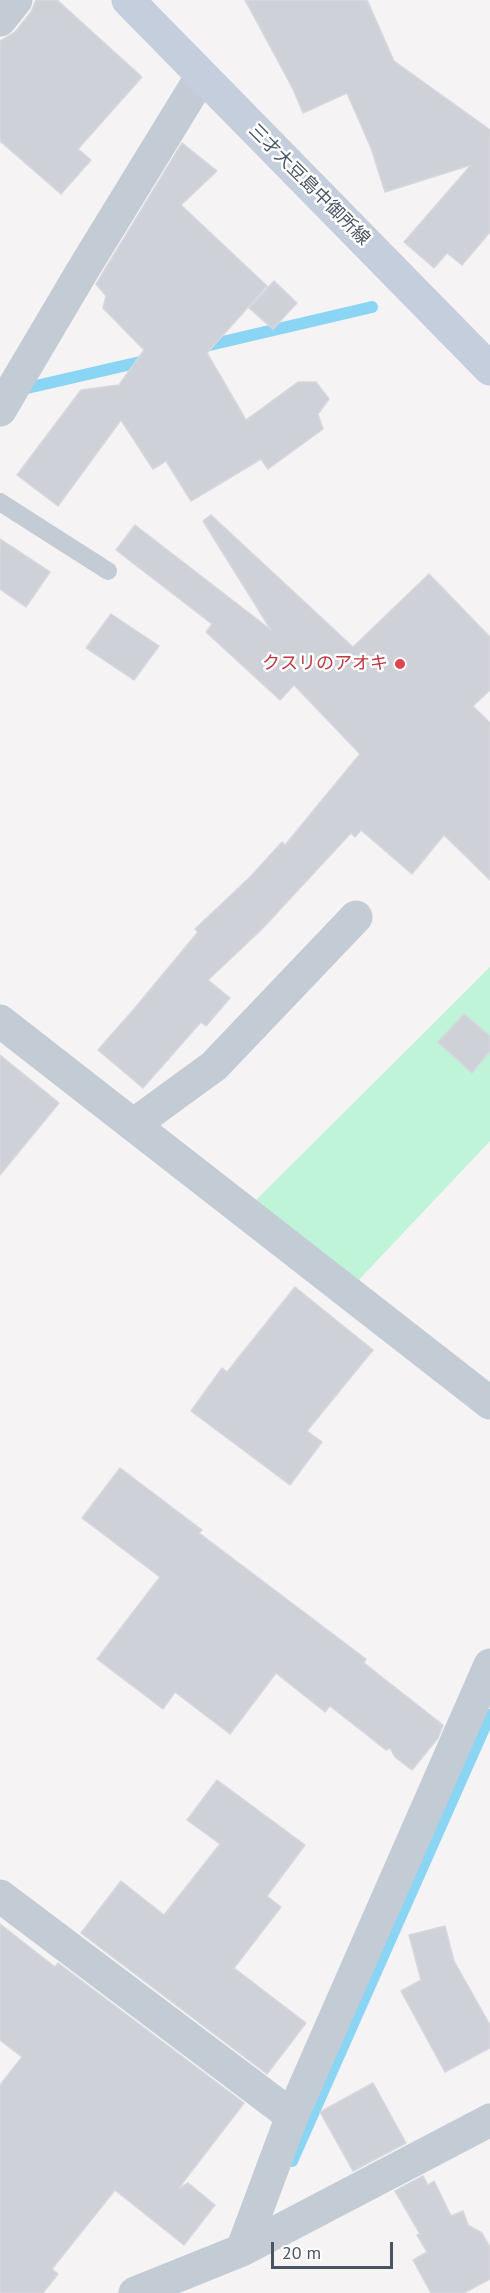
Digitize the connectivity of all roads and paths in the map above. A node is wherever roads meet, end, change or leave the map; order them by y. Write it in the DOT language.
graph roads {
  1 [pos="16,0"];
  2 [pos="128,0"];
  3 [pos="0,20"];
  4 [pos="201,77"];
  5 [pos="490,369"];
  6 [pos="0,410"];
  7 [pos="0,502"];
  8 [pos="108,571"];
  9 [pos="356,917"];
  10 [pos="0,1021"];
  11 [pos="133,1125"];
  12 [pos="490,1403"];
  13 [pos="490,1665"];
  14 [pos="0,1896"];
  15 [pos="292,2116"];
  16 [pos="490,2120"];
  17 [pos="242,2250"];
  18 [pos="135,2293"];
  1 -- 3 [label="street"];
  2 -- 4 [label="main road, 三才大豆島中御所線"];
  4 -- 5 [label="main road, 三才大豆島中御所線"];
  4 -- 6 [label="street"];
  7 -- 8 [label="lane"];
  9 -- 11 [label="street"];
  10 -- 11 [label="street"];
  11 -- 12 [label="street"];
  13 -- 15 [label="street"];
  14 -- 15 [label="street"];
  15 -- 17 [label="street"];
  16 -- 17 [label="street"];
  17 -- 18 [label="street"];
}
